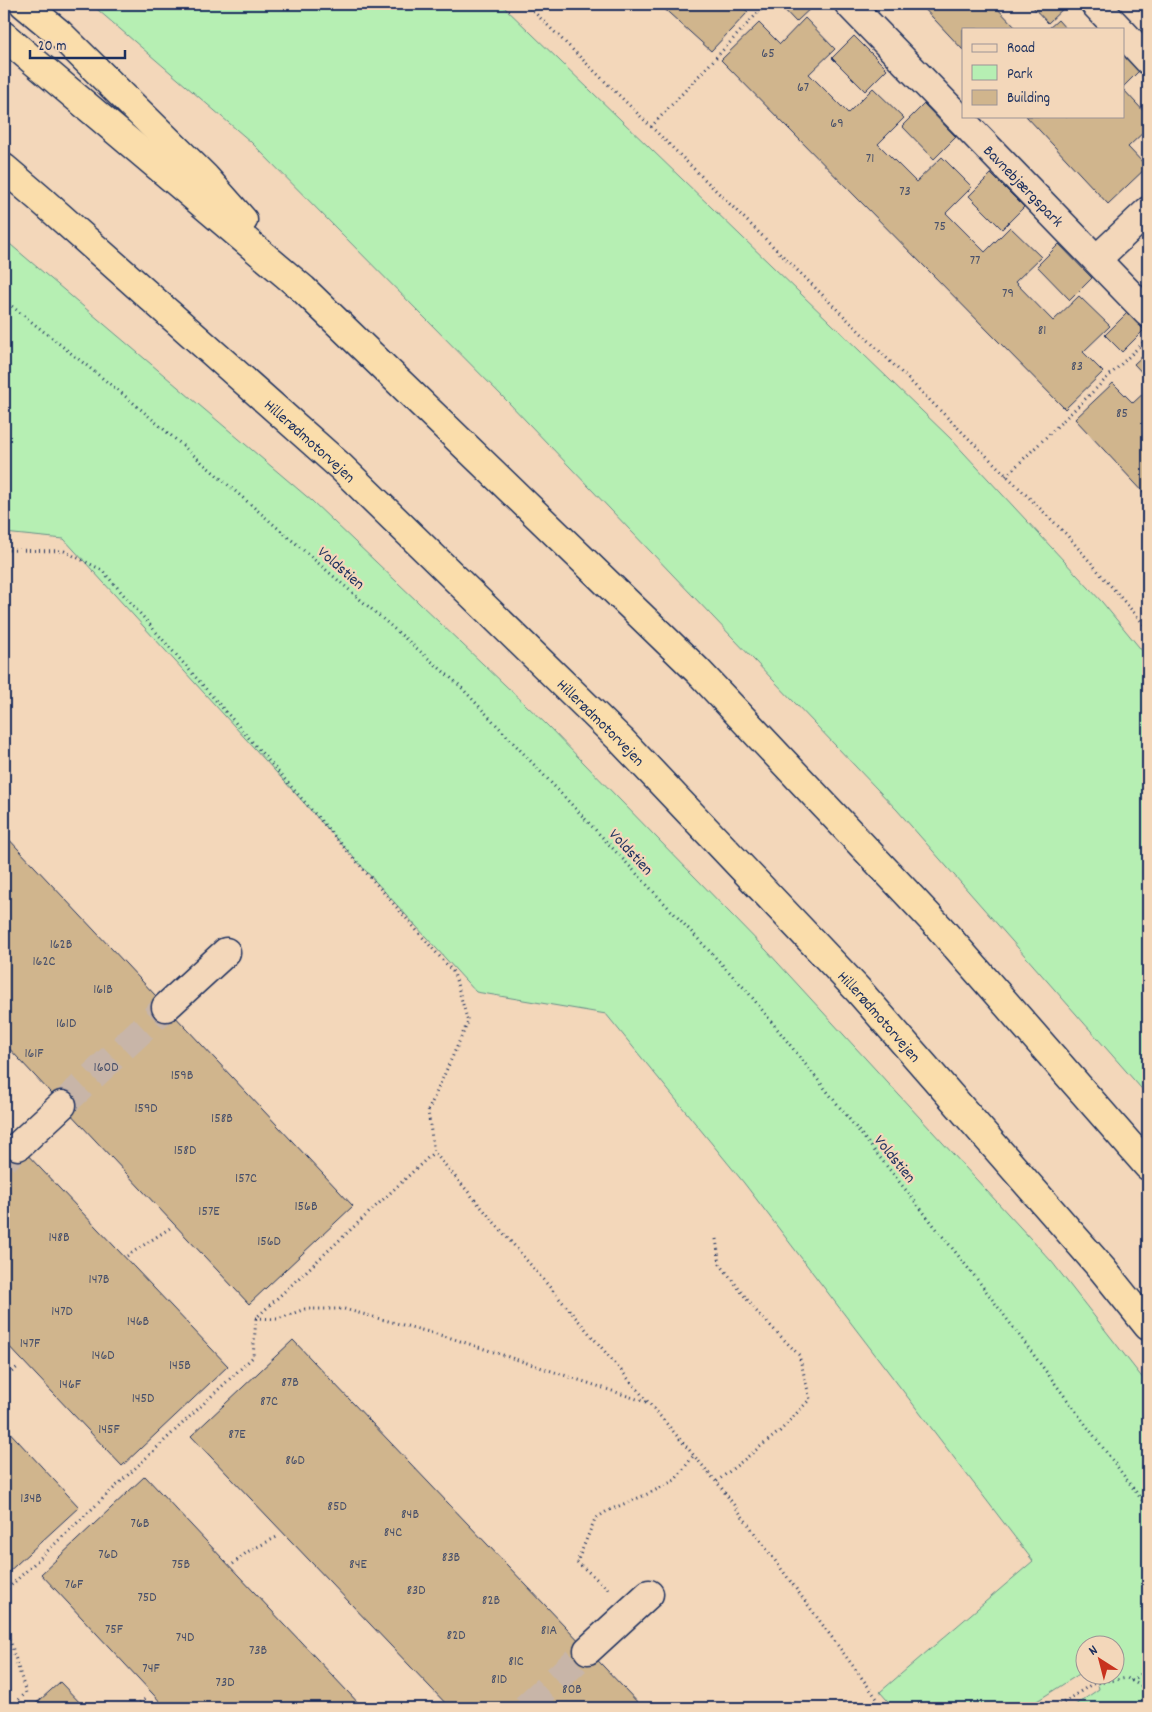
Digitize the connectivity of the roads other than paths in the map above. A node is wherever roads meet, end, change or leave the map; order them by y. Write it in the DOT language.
graph roads {
  1 [pos="24,4"];
  2 [pos="849,4"];
  3 [pos="1095,4"];
  4 [pos="1118,28"];
  5 [pos="1124,34"];
  6 [pos="4,36"];
  7 [pos="1148,60"];
  8 [pos="4,168"];
  9 [pos="1148,211"];
  10 [pos="1097,259"];
  11 [pos="303,289"];
  12 [pos="1148,313"];
  13 [pos="226,952"];
  14 [pos="166,1007"];
  15 [pos="62,1105"];
  16 [pos="18,1146"];
  17 [pos="1148,1166"];
  18 [pos="1148,1326"];
  19 [pos="640,1602"];
  20 [pos="588,1650"];
  1 -- 11 [label="highway"];
  2 -- 10 [label="street, Bavnebjærgspark"];
  3 -- 4 [label="street"];
  5 -- 7 [label="street"];
  6 -- 11 [label="highway"];
  8 -- 18 [label="highway, Hillerødmotorvejen"];
  9 -- 10 [label="street"];
  10 -- 12 [label="street, Bavnebjærgspark"];
  11 -- 17 [label="highway"];
  13 -- 14 [label="street"];
  15 -- 16 [label="street"];
  19 -- 20 [label="street"];
}
